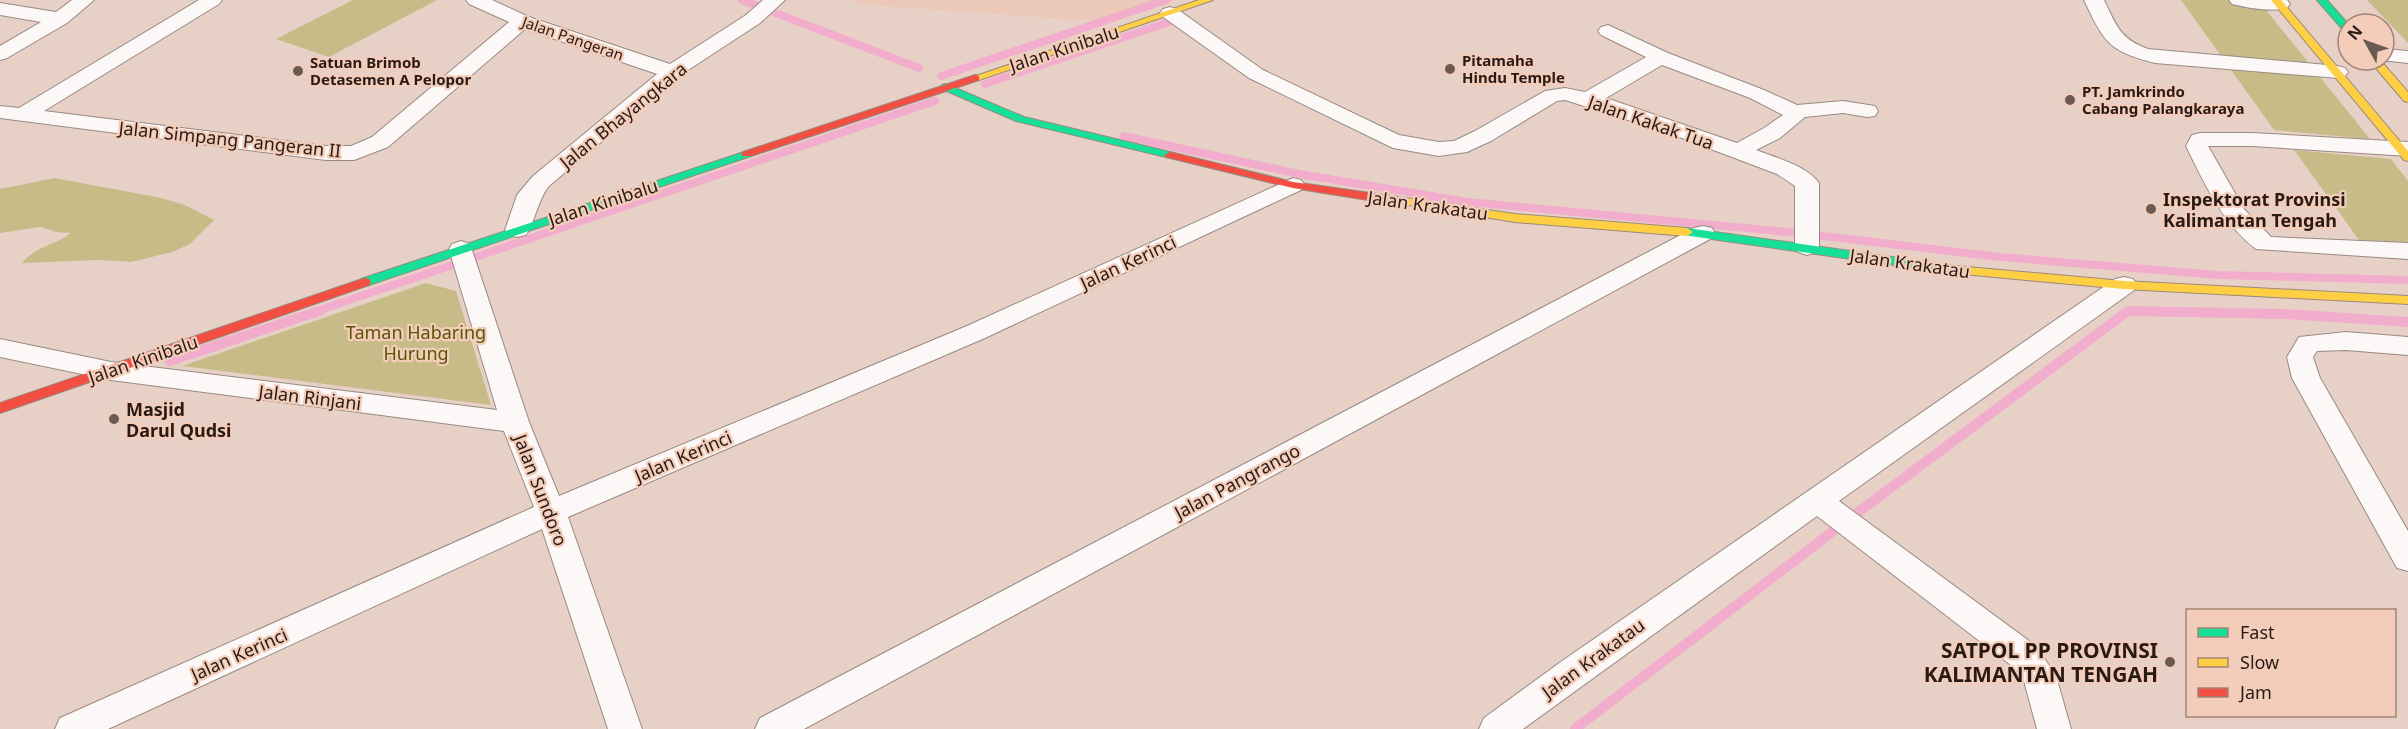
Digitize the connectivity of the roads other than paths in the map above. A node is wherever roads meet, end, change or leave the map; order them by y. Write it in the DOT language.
graph roads {
  1 [pos="84,0"];
  2 [pos="212,0"];
  3 [pos="476,0"];
  4 [pos="1208,0"];
  5 [pos="2094,0"];
  6 [pos="2239,0"];
  7 [pos="2322,0"];
  8 [pos="774,1"];
  9 [pos="2278,2"];
  10 [pos="0,9"];
  11 [pos="1170,13"];
  12 [pos="2336,16"];
  13 [pos="60,19"];
  14 [pos="522,21"];
  15 [pos="1608,31"];
  16 [pos="0,54"];
  17 [pos="1661,57"];
  18 [pos="2336,70"];
  19 [pos="672,72"];
  20 [pos="2336,72"];
  21 [pos="2338,72"];
  22 [pos="2384,72"];
  23 [pos="946,87"];
  24 [pos="1588,99"];
  25 [pos="2408,99"];
  26 [pos="1867,111"];
  27 [pos="0,112"];
  28 [pos="1794,112"];
  29 [pos="23,115"];
  30 [pos="1737,152"];
  31 [pos="2405,152"];
  32 [pos="1293,185"];
  33 [pos="517,230"];
  34 [pos="1703,233"];
  35 [pos="1807,237"];
  36 [pos="462,249"];
  37 [pos="2408,251"];
  38 [pos="2124,285"];
  39 [pos="2408,300"];
  40 [pos="2408,346"];
  41 [pos="0,348"];
  42 [pos="111,371"];
  43 [pos="0,408"];
  44 [pos="515,422"];
  45 [pos="1816,500"];
  46 [pos="551,512"];
  47 [pos="2408,559"];
  48 [pos="72,729"];
  49 [pos="625,729"];
  50 [pos="772,729"];
  51 [pos="1496,729"];
  52 [pos="2054,729"];
  1 -- 13 [label="street"];
  2 -- 29 [label="street"];
  3 -- 14 [label="street, Jalan Pangeran"];
  4 -- 11 [label="street, Jalan Kinibalu"];
  5 -- 20 [label="street"];
  6 -- 9 [label="street"];
  7 -- 12 [label="street"];
  8 -- 19 [label="street, Jalan Bhayangkara"];
  9 -- 18 [label="street"];
  10 -- 13 [label="street"];
  11 -- 23 [label="street, Jalan Kinibalu"];
  11 -- 24 [label="street, Jalan Kakak Tua"];
  13 -- 16 [label="street"];
  14 -- 19 [label="street, Jalan Pangeran"];
  14 -- 29 [label="street, Jalan Simpang Pangeran II"];
  15 -- 17 [label="street"];
  17 -- 24 [label="street"];
  17 -- 28 [label="street"];
  19 -- 33 [label="street, Jalan Bhayangkara"];
  21 -- 31 [label="street"];
  22 -- 25 [label="street"];
  23 -- 32 [label="street, Jalan Krakatau"];
  23 -- 33 [label="street, Jalan Kinibalu"];
  24 -- 30 [label="street, Jalan Kakak Tua"];
  26 -- 28 [label="street"];
  27 -- 29 [label="street, Jalan Simpang Pangeran II"];
  28 -- 30 [label="street"];
  30 -- 35 [label="street, Jalan Kakak Tua"];
  31 -- 37 [label="street"];
  32 -- 34 [label="street, Jalan Krakatau"];
  32 -- 46 [label="street, Jalan Kerinci"];
  33 -- 36 [label="street, Jalan Kinibalu"];
  34 -- 35 [label="street, Jalan Krakatau"];
  34 -- 50 [label="street, Jalan Pangrango"];
  35 -- 38 [label="street, Jalan Krakatau"];
  36 -- 42 [label="street, Jalan Kinibalu"];
  36 -- 44 [label="street, Jalan Sundoro"];
  38 -- 39 [label="street"];
  38 -- 45 [label="street, Jalan Krakatau"];
  40 -- 47 [label="street"];
  41 -- 42 [label="street, Jalan Rinjani"];
  42 -- 43 [label="street, Jalan Kinibalu"];
  42 -- 44 [label="street, Jalan Rinjani"];
  44 -- 46 [label="street, Jalan Sundoro"];
  45 -- 51 [label="street, Jalan Krakatau"];
  45 -- 52 [label="street"];
  46 -- 48 [label="street, Jalan Kerinci"];
  46 -- 49 [label="street, Jalan Sundoro"];
}
